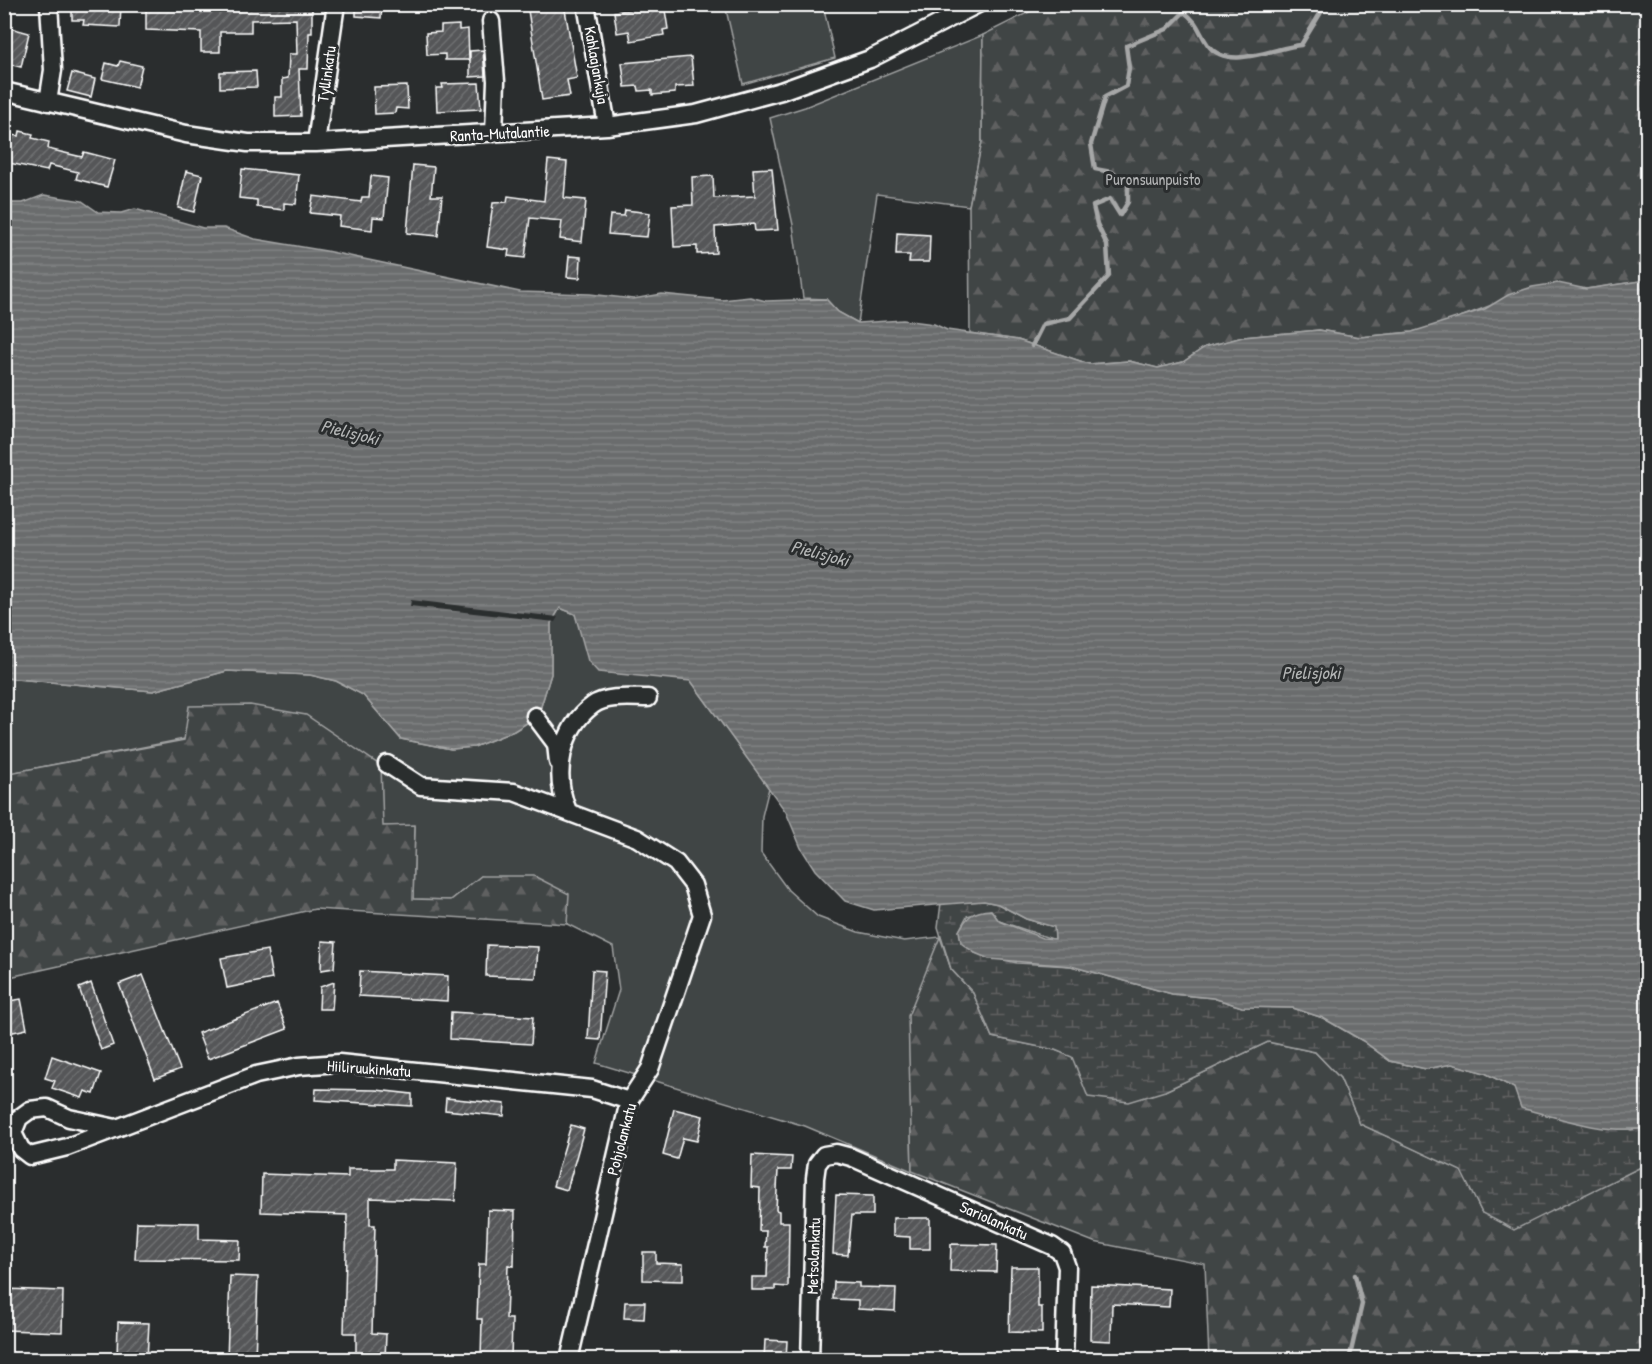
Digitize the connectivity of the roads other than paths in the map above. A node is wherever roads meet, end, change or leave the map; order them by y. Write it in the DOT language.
graph roads {
  1 [pos="49,4"];
  2 [pos="336,4"];
  3 [pos="586,4"];
  4 [pos="978,4"];
  5 [pos="491,21"];
  6 [pos="4,91"];
  7 [pos="48,102"];
  8 [pos="607,126"];
  9 [pos="494,133"];
  10 [pos="316,143"];
  11 [pos="648,698"];
  12 [pos="535,716"];
  13 [pos="387,764"];
  14 [pos="559,766"];
  15 [pos="568,811"];
  16 [pos="629,1101"];
  17 [pos="116,1128"];
  18 [pos="824,1155"];
  19 [pos="569,1359"];
  20 [pos="810,1359"];
  21 [pos="1064,1359"];
  1 -- 7 [label="street"];
  2 -- 10 [label="street, Tyllinkatu"];
  3 -- 8 [label="street, Kahlaajankuja"];
  4 -- 8 [label="street, Ranta-Mutalantie"];
  5 -- 9 [label="street"];
  6 -- 7 [label="street, Ranta-Mutalantie"];
  7 -- 10 [label="street, Ranta-Mutalantie"];
  8 -- 9 [label="street, Ranta-Mutalantie"];
  9 -- 10 [label="street, Ranta-Mutalantie"];
  11 -- 14 [label="street"];
  12 -- 14 [label="street"];
  13 -- 15 [label="street"];
  14 -- 15 [label="street"];
  15 -- 16 [label="street, Pohjolankatu"];
  16 -- 17 [label="street, Hiiliruukinkatu"];
  16 -- 19 [label="street, Pohjolankatu"];
  17 -- 17 [label="street, Hiiliruukinkatu"];
  18 -- 20 [label="street, Metsolankatu"];
  18 -- 21 [label="street, Sariolankatu"];
}
